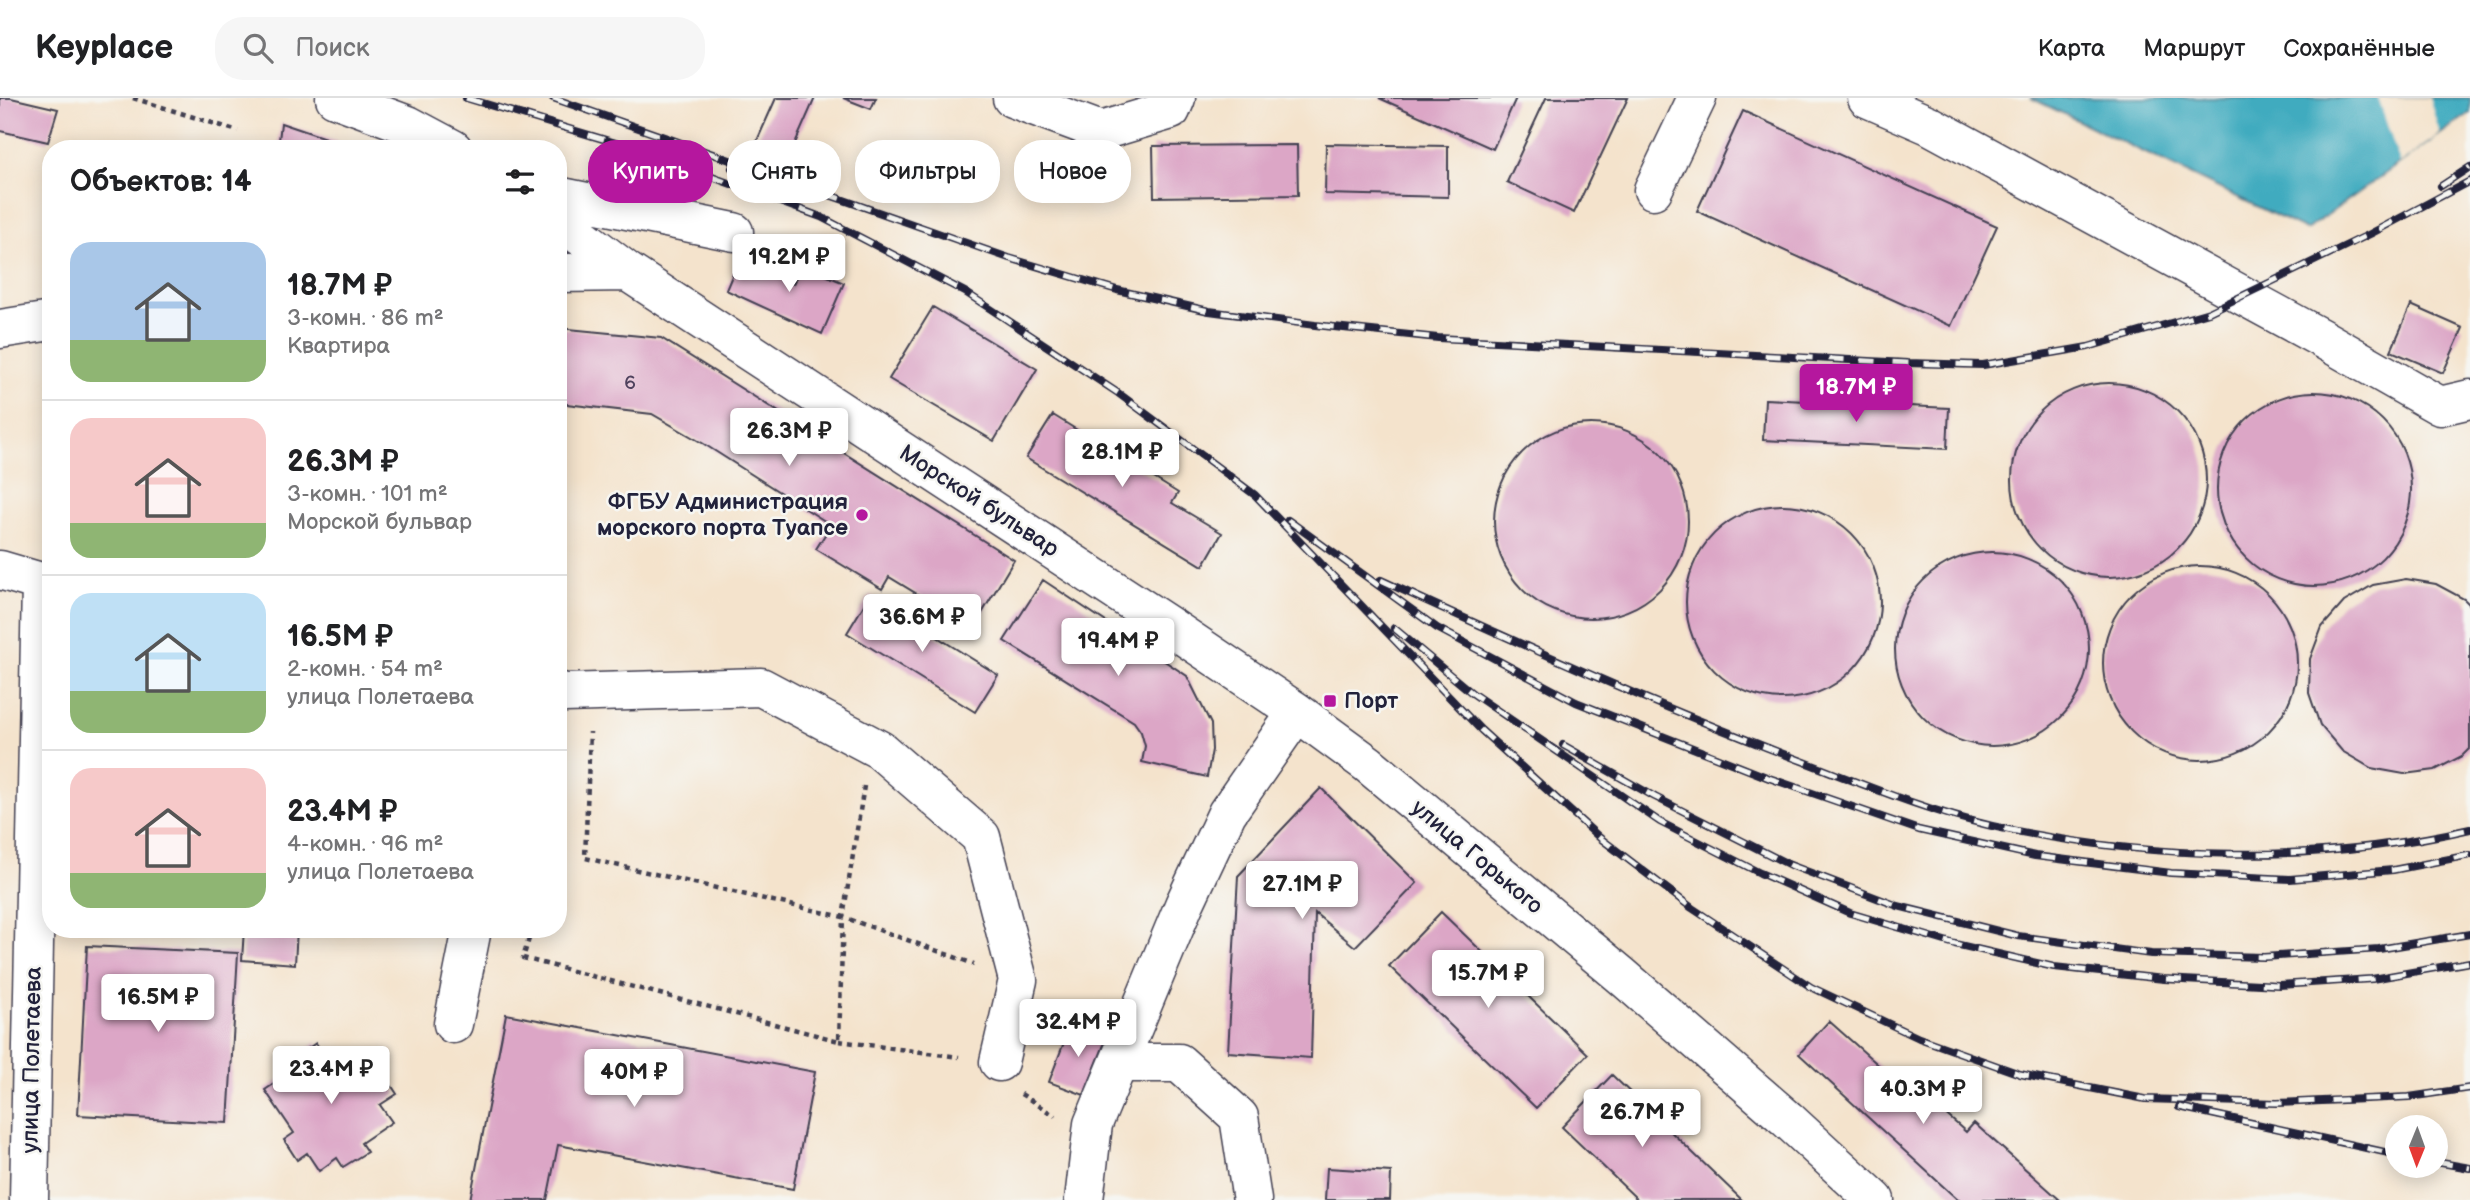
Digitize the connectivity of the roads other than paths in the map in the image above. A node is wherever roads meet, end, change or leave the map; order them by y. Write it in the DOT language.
graph roads {
  1 [pos="335,98"];
  2 [pos="1012,98"];
  3 [pos="1175,98"];
  4 [pos="1698,98"];
  5 [pos="1867,98"];
  6 [pos="436,140"];
  7 [pos="1653,190"];
  8 [pos="567,198"];
  9 [pos="567,226"];
  10 [pos="734,232"];
  11 [pos="628,272"];
  12 [pos="567,273"];
  13 [pos="42,322"];
  14 [pos="0,329"];
  15 [pos="2470,399"];
  16 [pos="0,570"];
  17 [pos="42,584"];
  18 [pos="42,644"];
  19 [pos="574,692"];
  20 [pos="1297,712"];
  21 [pos="470,938"];
  22 [pos="453,1024"];
  23 [pos="16,1030"];
  24 [pos="999,1062"];
  25 [pos="1119,1063"];
  26 [pos="29,1200"];
  27 [pos="1084,1200"];
  28 [pos="1252,1200"];
  29 [pos="1875,1200"];
  1 -- 6 [label="street"];
  2 -- 3 [label="street"];
  4 -- 7 [label="street"];
  5 -- 15 [label="street"];
  8 -- 10 [label="street"];
  9 -- 11 [label="street, Морской бульвар"];
  11 -- 12 [label="street"];
  11 -- 20 [label="street, Морской бульвар"];
  13 -- 14 [label="street"];
  16 -- 17 [label="street"];
  18 -- 23 [label="street, улица Полетаева"];
  19 -- 24 [label="street"];
  20 -- 25 [label="street"];
  20 -- 29 [label="street, улица Горького"];
  21 -- 22 [label="street"];
  23 -- 26 [label="street, улица Полетаева"];
  25 -- 27 [label="street"];
  25 -- 28 [label="street"];
}
